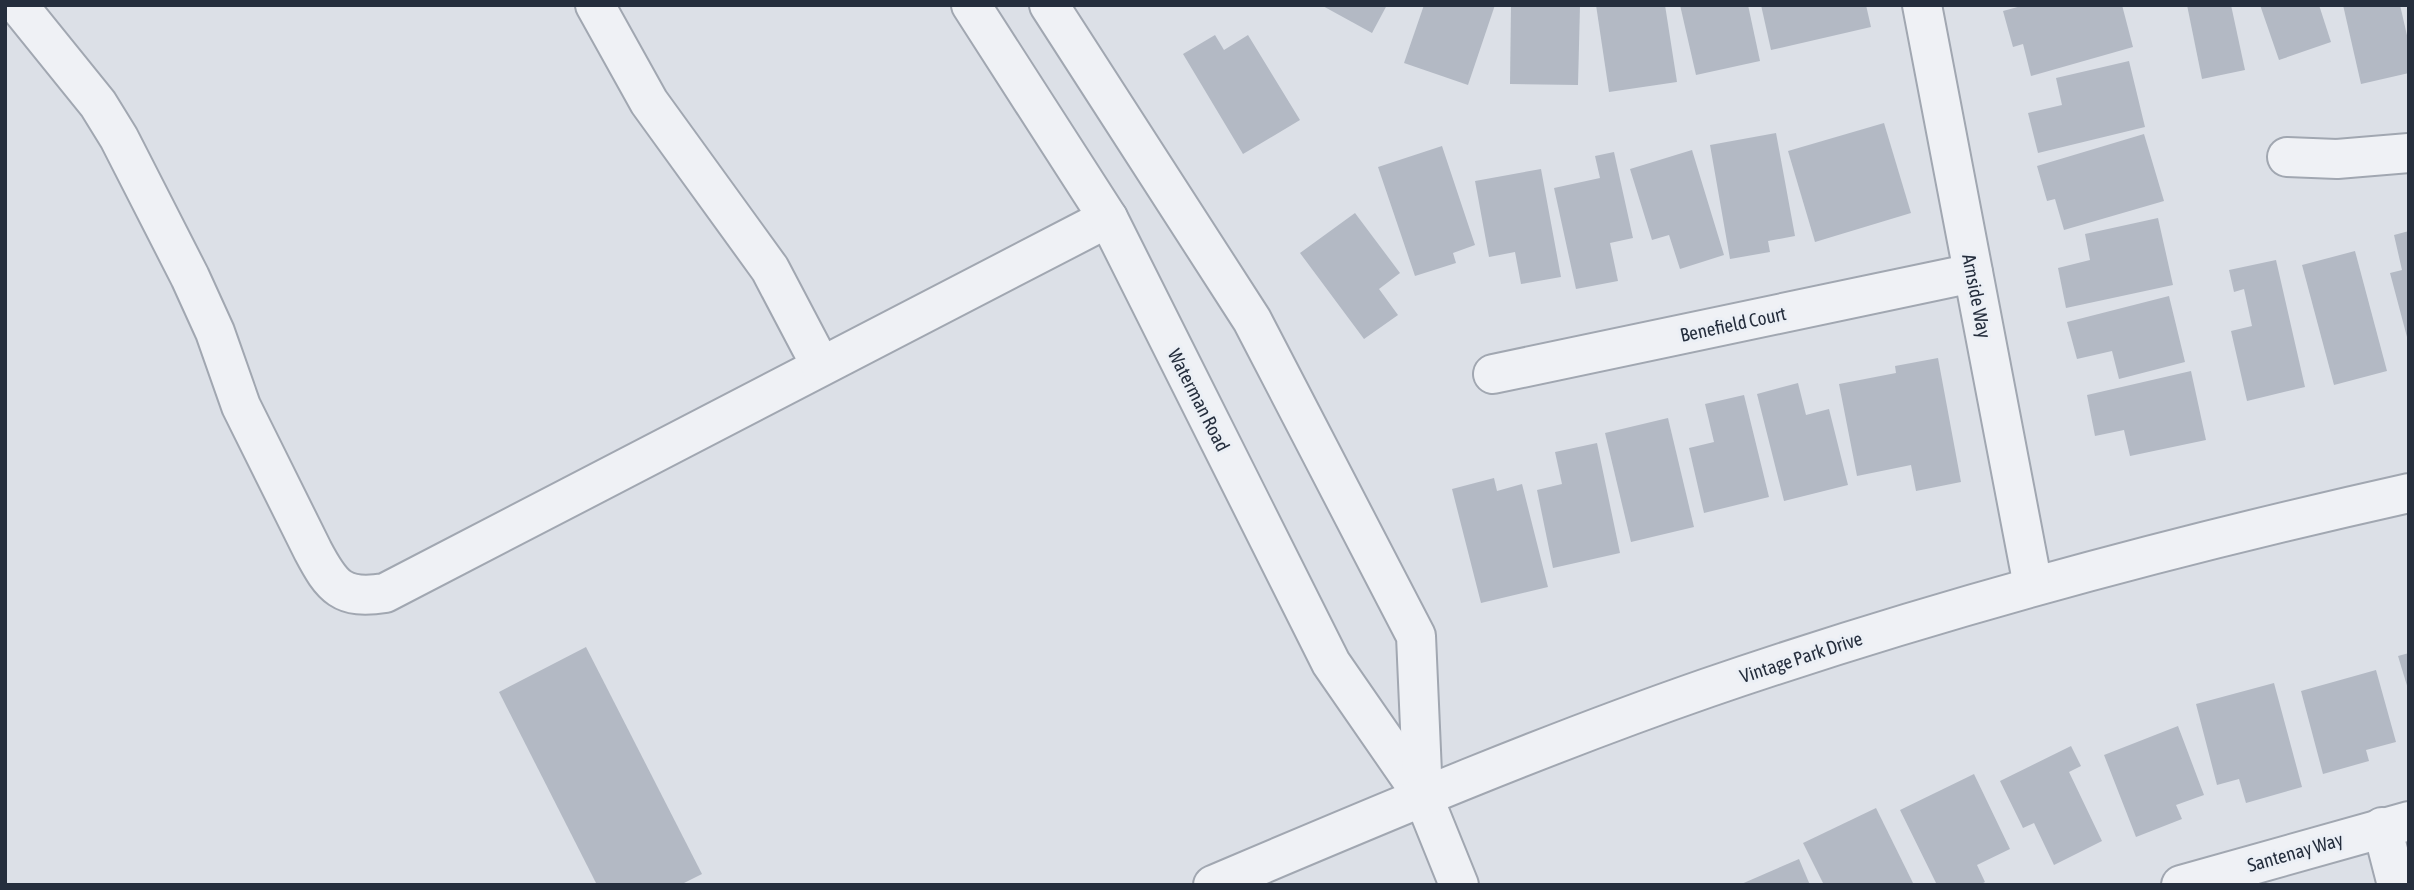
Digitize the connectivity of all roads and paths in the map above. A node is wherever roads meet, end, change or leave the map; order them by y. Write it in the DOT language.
graph roads {
  1 [pos="19,5"];
  2 [pos="595,5"];
  3 [pos="971,5"];
  4 [pos="1049,5"];
  5 [pos="1922,5"];
  6 [pos="2409,153"];
  7 [pos="2287,157"];
  8 [pos="1108,218"];
  9 [pos="1973,273"];
  10 [pos="821,366"];
  11 [pos="1493,374"];
  12 [pos="2409,493"];
  13 [pos="2033,586"];
  14 [pos="1423,796"];
  15 [pos="2395,824"];
  16 [pos="1213,885"];
  17 [pos="1459,885"];
  18 [pos="2181,885"];
  19 [pos="2398,885"];
  1 -- 10 [label="street"];
  2 -- 10 [label="street"];
  3 -- 8 [label="street, Waterman Road"];
  4 -- 14 [label="street, Waterman Road"];
  5 -- 9 [label="street, Arnside Way"];
  6 -- 7 [label="street"];
  8 -- 10 [label="street"];
  8 -- 14 [label="street, Waterman Road"];
  9 -- 11 [label="street, Benefield Court"];
  9 -- 13 [label="street, Arnside Way"];
  12 -- 13 [label="street, Vintage Park Drive"];
  13 -- 14 [label="street, Vintage Park Drive"];
  14 -- 16 [label="street, Vintage Park Drive"];
  14 -- 17 [label="street, Waterman Road"];
  15 -- 18 [label="street, Santenay Way"];
  15 -- 19 [label="street"];
}
